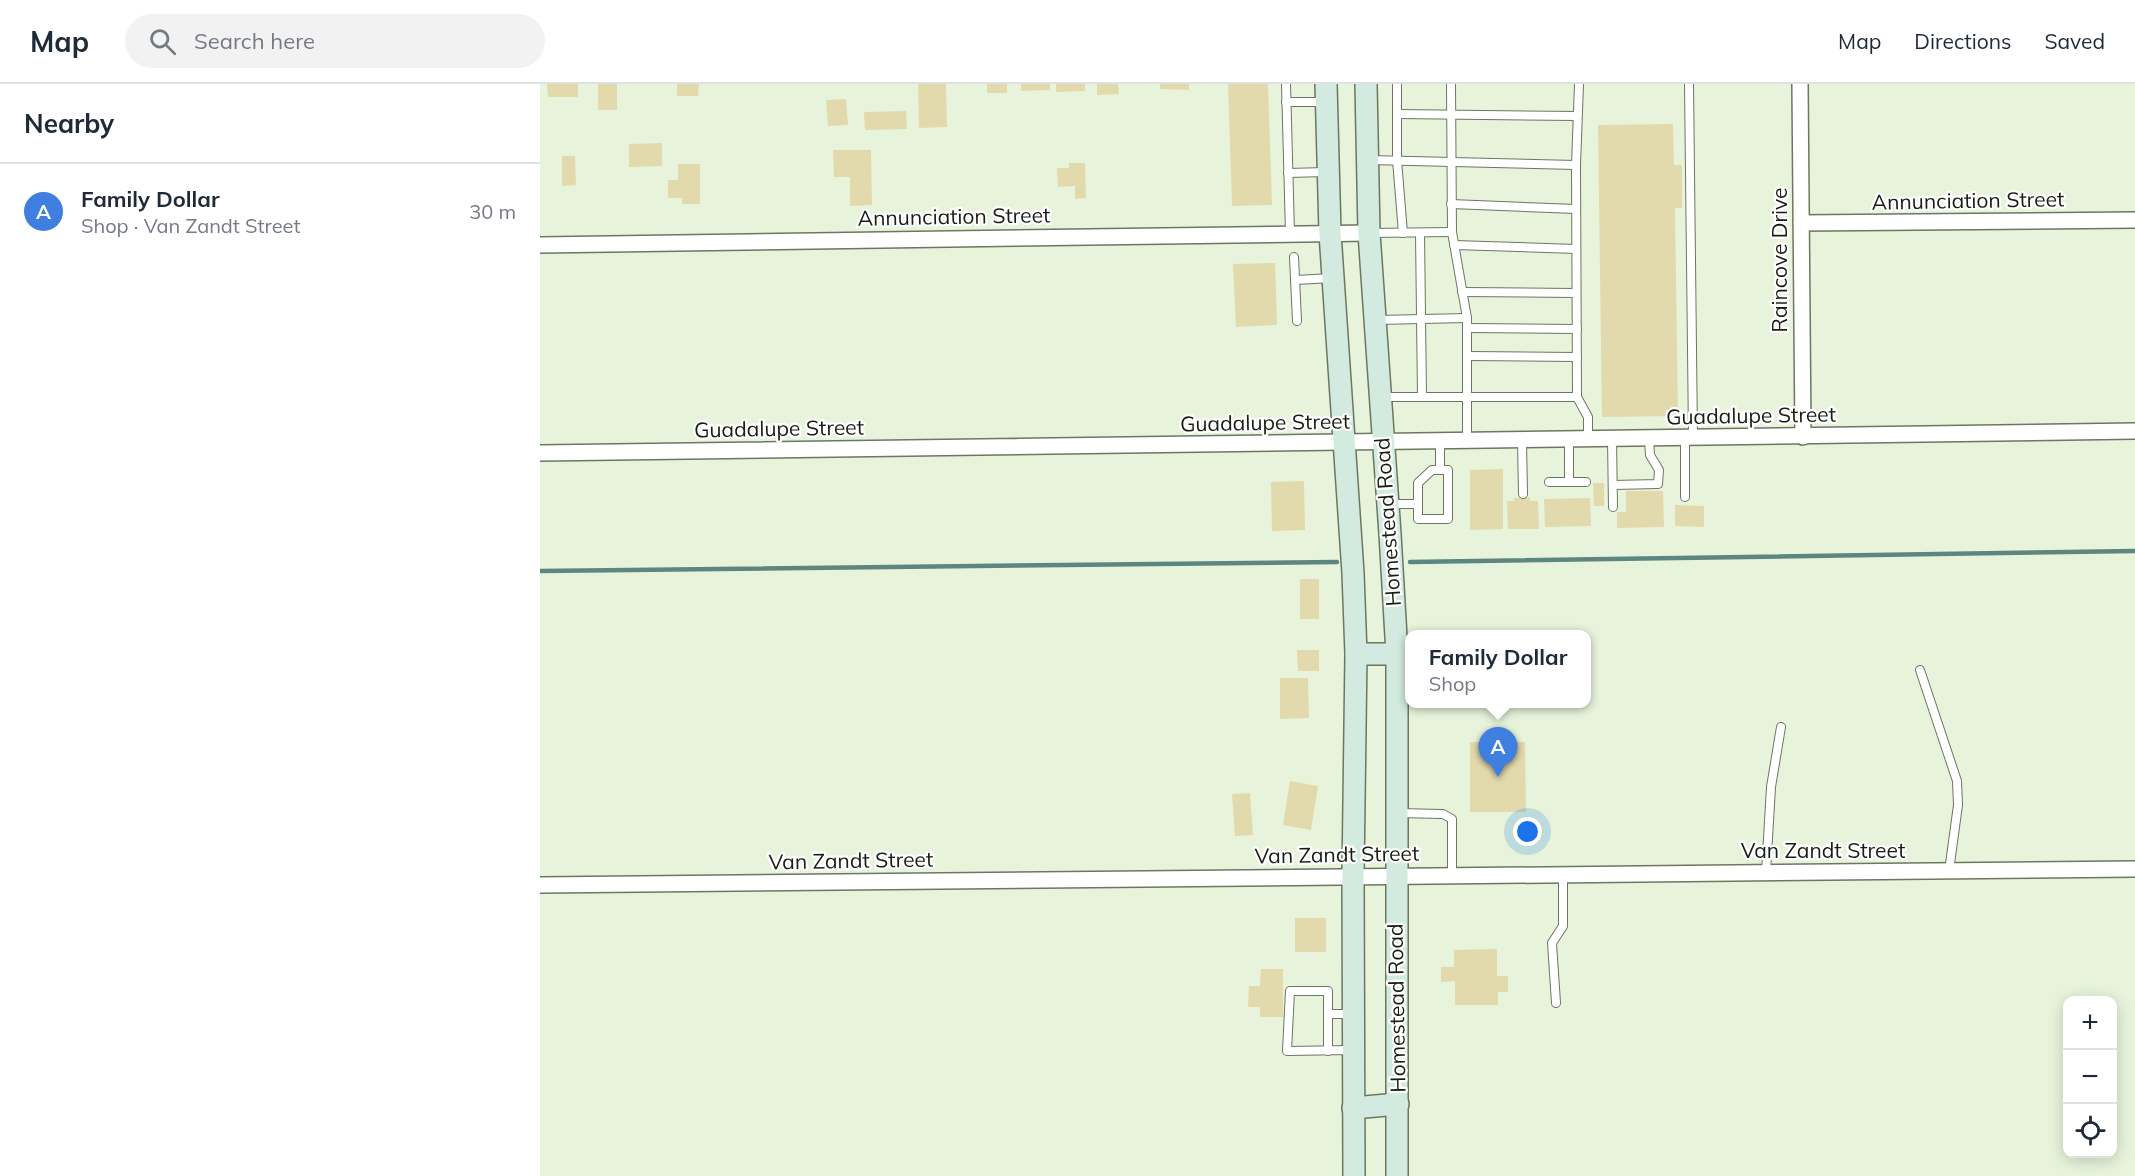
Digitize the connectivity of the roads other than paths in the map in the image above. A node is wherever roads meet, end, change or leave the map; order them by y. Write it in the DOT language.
graph roads {
  1 [pos="1286,84"];
  2 [pos="1366,84"];
  3 [pos="1397,84"];
  4 [pos="1451,84"];
  5 [pos="1579,84"];
  6 [pos="1689,84"];
  7 [pos="1800,84"];
  8 [pos="1326,93"];
  9 [pos="1286,102"];
  10 [pos="1397,114"];
  11 [pos="1451,114"];
  12 [pos="1577,116"];
  13 [pos="1367,160"];
  14 [pos="1397,160"];
  15 [pos="1451,162"];
  16 [pos="1576,165"];
  17 [pos="1329,172"];
  18 [pos="1288,173"];
  19 [pos="1451,204"];
  20 [pos="1576,209"];
  21 [pos="2135,220"];
  22 [pos="1801,223"];
  23 [pos="1452,232"];
  24 [pos="1290,233"];
  25 [pos="1330,233"];
  26 [pos="1369,233"];
  27 [pos="1403,233"];
  28 [pos="1420,233"];
  29 [pos="540,244"];
  30 [pos="1454,245"];
  31 [pos="1576,249"];
  32 [pos="1294,257"];
  33 [pos="1334,278"];
  34 [pos="1295,280"];
  35 [pos="1462,292"];
  36 [pos="1576,293"];
  37 [pos="1467,318"];
  38 [pos="1421,319"];
  39 [pos="1375,320"];
  40 [pos="1297,321"];
  41 [pos="1467,328"];
  42 [pos="1577,328"];
  43 [pos="1467,356"];
  44 [pos="1577,357"];
  45 [pos="1380,397"];
  46 [pos="1422,397"];
  47 [pos="1467,397"];
  48 [pos="1577,397"];
  49 [pos="2135,431"];
  50 [pos="1803,436"];
  51 [pos="1689,438"];
  52 [pos="1612,439"];
  53 [pos="1649,439"];
  54 [pos="1569,440"];
  55 [pos="1588,440"];
  56 [pos="1522,441"];
  57 [pos="1440,442"];
  58 [pos="1467,442"];
  59 [pos="1344,443"];
  60 [pos="1383,443"];
  61 [pos="540,453"];
  62 [pos="1440,470"];
  63 [pos="1549,482"];
  64 [pos="1569,482"];
  65 [pos="1586,482"];
  66 [pos="1613,485"];
  67 [pos="1523,494"];
  68 [pos="1685,497"];
  69 [pos="1388,504"];
  70 [pos="1418,504"];
  71 [pos="1613,507"];
  72 [pos="1356,654"];
  73 [pos="1396,654"];
  74 [pos="1920,670"];
  75 [pos="1781,727"];
  76 [pos="1396,813"];
  77 [pos="2135,869"];
  78 [pos="1766,872"];
  79 [pos="1949,872"];
  80 [pos="1452,874"];
  81 [pos="1563,874"];
  82 [pos="1353,875"];
  83 [pos="1396,875"];
  84 [pos="540,885"];
  85 [pos="1556,1003"];
  86 [pos="1328,1014"];
  87 [pos="1353,1014"];
  88 [pos="1353,1050"];
  89 [pos="1328,1051"];
  90 [pos="1398,1104"];
  91 [pos="1353,1108"];
  92 [pos="1354,1176"];
  93 [pos="1397,1176"];
  1 -- 9 [label="lane"];
  2 -- 13 [label="main road, Homestead Road"];
  3 -- 10 [label="lane"];
  4 -- 11 [label="lane"];
  5 -- 12 [label="lane"];
  6 -- 51 [label="lane"];
  7 -- 22 [label="street, Raincove Drive"];
  8 -- 9 [label="lane"];
  8 -- 17 [label="main road, Homestead Road"];
  9 -- 18 [label="lane"];
  10 -- 11 [label="lane"];
  10 -- 14 [label="lane"];
  11 -- 12 [label="lane"];
  11 -- 15 [label="lane"];
  12 -- 16 [label="lane"];
  13 -- 14 [label="lane"];
  13 -- 26 [label="main road, Homestead Road"];
  14 -- 15 [label="lane"];
  14 -- 27 [label="lane"];
  15 -- 16 [label="lane"];
  15 -- 19 [label="lane"];
  16 -- 20 [label="lane"];
  17 -- 18 [label="lane"];
  17 -- 25 [label="main road, Homestead Road"];
  18 -- 24 [label="lane"];
  19 -- 20 [label="lane"];
  19 -- 23 [label="lane"];
  20 -- 31 [label="lane"];
  21 -- 22 [label="street, Annunciation Street"];
  22 -- 50 [label="street, Raincove Drive"];
  23 -- 28 [label="lane"];
  23 -- 30 [label="lane"];
  24 -- 25 [label="street, Annunciation Street"];
  24 -- 29 [label="street, Annunciation Street"];
  25 -- 26 [label="street, Annunciation Street"];
  25 -- 33 [label="main road, Homestead Road"];
  26 -- 27 [label="lane"];
  26 -- 39 [label="main road, Homestead Road"];
  27 -- 28 [label="lane"];
  28 -- 38 [label="lane"];
  30 -- 31 [label="lane"];
  30 -- 35 [label="lane"];
  31 -- 36 [label="lane"];
  32 -- 34 [label="lane"];
  33 -- 34 [label="lane"];
  33 -- 59 [label="main road, Homestead Road"];
  34 -- 40 [label="lane"];
  35 -- 36 [label="lane"];
  35 -- 37 [label="lane"];
  36 -- 42 [label="lane"];
  37 -- 38 [label="lane"];
  37 -- 41 [label="lane"];
  38 -- 39 [label="lane"];
  38 -- 46 [label="lane"];
  39 -- 45 [label="main road, Homestead Road"];
  41 -- 42 [label="lane"];
  41 -- 43 [label="lane"];
  42 -- 44 [label="lane"];
  43 -- 44 [label="lane"];
  43 -- 47 [label="lane"];
  44 -- 48 [label="lane"];
  45 -- 46 [label="lane"];
  45 -- 60 [label="main road, Homestead Road"];
  46 -- 47 [label="lane"];
  47 -- 48 [label="lane"];
  47 -- 58 [label="lane"];
  48 -- 55 [label="lane"];
  49 -- 50 [label="street, Guadalupe Street"];
  50 -- 51 [label="street, Guadalupe Street"];
  51 -- 53 [label="street, Guadalupe Street"];
  51 -- 68 [label="lane"];
  52 -- 53 [label="street, Guadalupe Street"];
  52 -- 55 [label="street, Guadalupe Street"];
  52 -- 66 [label="lane"];
  53 -- 66 [label="lane"];
  54 -- 55 [label="street, Guadalupe Street"];
  54 -- 56 [label="street, Guadalupe Street"];
  54 -- 64 [label="lane"];
  56 -- 58 [label="street, Guadalupe Street"];
  56 -- 67 [label="lane"];
  57 -- 58 [label="street, Guadalupe Street"];
  57 -- 60 [label="street, Guadalupe Street"];
  57 -- 62 [label="lane"];
  59 -- 60 [label="street, Guadalupe Street"];
  59 -- 61 [label="street, Guadalupe Street"];
  59 -- 72 [label="main road, Homestead Road"];
  60 -- 69 [label="main road, Homestead Road"];
  62 -- 70 [label="lane"];
  62 -- 70 [label="lane"];
  63 -- 64 [label="lane"];
  64 -- 65 [label="lane"];
  66 -- 71 [label="lane"];
  69 -- 70 [label="lane"];
  69 -- 73 [label="main road, Homestead Road"];
  72 -- 73 [label="main road"];
  72 -- 82 [label="main road, Homestead Road"];
  73 -- 76 [label="main road, Homestead Road"];
  74 -- 79 [label="lane"];
  75 -- 78 [label="lane"];
  76 -- 80 [label="lane"];
  76 -- 83 [label="main road, Homestead Road"];
  77 -- 79 [label="street, Van Zandt Street"];
  78 -- 79 [label="street, Van Zandt Street"];
  78 -- 81 [label="street, Van Zandt Street"];
  80 -- 81 [label="street, Van Zandt Street"];
  80 -- 83 [label="street, Van Zandt Street"];
  81 -- 85 [label="lane"];
  82 -- 83 [label="street, Van Zandt Street"];
  82 -- 84 [label="street, Van Zandt Street"];
  82 -- 87 [label="main road, Homestead Road"];
  83 -- 90 [label="main road, Homestead Road"];
  86 -- 87 [label="lane"];
  86 -- 89 [label="lane"];
  86 -- 89 [label="lane"];
  87 -- 88 [label="main road, Homestead Road"];
  88 -- 89 [label="lane"];
  88 -- 91 [label="main road, Homestead Road"];
  90 -- 91 [label="main road"];
  90 -- 93 [label="main road, Homestead Road"];
  91 -- 92 [label="main road, Homestead Road"];
}
